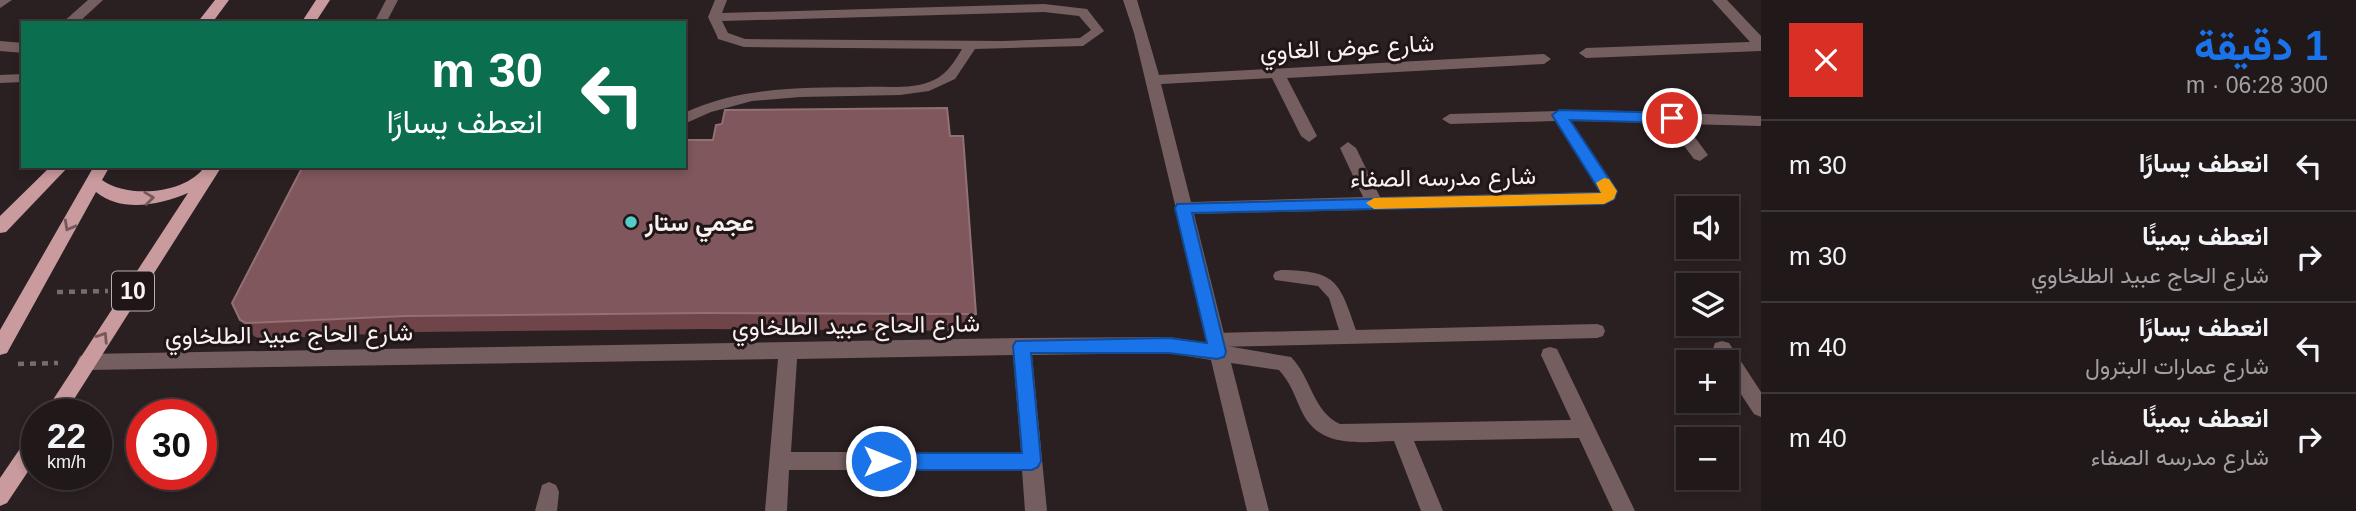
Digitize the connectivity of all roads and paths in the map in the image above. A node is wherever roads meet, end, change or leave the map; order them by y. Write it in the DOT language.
graph roads {
  1 [pos="5,0"];
  2 [pos="96,0"];
  3 [pos="222,0"];
  4 [pos="323,0"];
  5 [pos="391,0"];
  6 [pos="721,0"];
  7 [pos="1130,0"];
  8 [pos="1719,0"];
  9 [pos="0,4"];
  10 [pos="714,17"];
  11 [pos="71,21"];
  12 [pos="206,21"];
  13 [pos="309,21"];
  14 [pos="381,21"];
  15 [pos="971,45"];
  16 [pos="0,46"];
  17 [pos="1761,46"];
  18 [pos="21,48"];
  19 [pos="1586,53"];
  20 [pos="1544,59"];
  21 [pos="1277,73"];
  22 [pos="21,78"];
  23 [pos="0,79"];
  24 [pos="1152,80"];
  25 [pos="1559,115"];
  26 [pos="686,117"];
  27 [pos="1672,118"];
  28 [pos="1450,119"];
  29 [pos="1761,121"];
  30 [pos="1309,136"];
  31 [pos="1348,148"];
  32 [pos="1700,155"];
  33 [pos="59,168"];
  34 [pos="210,172"];
  35 [pos="98,174"];
  36 [pos="1374,203"];
  37 [pos="1183,208"];
  38 [pos="0,227"];
  39 [pos="1281,276"];
  40 [pos="133,291"];
  41 [pos="32,292"];
  42 [pos="6,328"];
  43 [pos="1597,331"];
  44 [pos="1350,337"];
  45 [pos="1022,346"];
  46 [pos="1216,346"];
  47 [pos="0,347"];
  48 [pos="1722,349"];
  49 [pos="788,351"];
  50 [pos="1550,355"];
  51 [pos="87,362"];
  52 [pos="12,364"];
  53 [pos="63,399"];
  54 [pos="1761,408"];
  55 [pos="1585,429"];
  56 [pos="1400,432"];
  57 [pos="780,461"];
  58 [pos="1032,461"];
  59 [pos="21,464"];
  60 [pos="0,496"];
  61 [pos="776,511"];
  62 [pos="1036,511"];
  63 [pos="1258,511"];
  64 [pos="1432,511"];
  65 [pos="1624,511"];
  1 -- 9 [label="street"];
  2 -- 11 [label="street"];
  3 -- 12 [label="main road"];
  4 -- 13 [label="main road"];
  5 -- 14 [label="lane"];
  6 -- 10 [label="lane"];
  7 -- 24 [label="street"];
  8 -- 17 [label="street"];
  10 -- 15 [label="lane"];
  10 -- 15 [label="lane"];
  15 -- 26 [label="lane"];
  16 -- 18 [label="street"];
  17 -- 19 [label="street"];
  20 -- 21 [label="street, شارع عوض الغاوي"];
  21 -- 24 [label="street, شارع عوض الغاوي"];
  21 -- 30 [label="street"];
  22 -- 23 [label="lane"];
  24 -- 37 [label="street"];
  25 -- 27 [label="street"];
  25 -- 28 [label="street"];
  25 -- 36 [label="street, شارع مدرسه الصفاء"];
  27 -- 29 [label="street"];
  27 -- 32 [label="street"];
  31 -- 36 [label="street"];
  33 -- 38 [label="main road"];
  35 -- 34 [label="main road, one-way"];
  34 -- 40 [label="main road, 10"];
  35 -- 41 [label="main road, one-way"];
  36 -- 37 [label="street, شارع مدرسه الصفاء"];
  37 -- 46 [label="street"];
  39 -- 44 [label="lane"];
  40 -- 41 [label="path"];
  51 -- 40 [label="main road, 10, one-way"];
  41 -- 42 [label="main road"];
  42 -- 47 [label="main road"];
  43 -- 44 [label="lane"];
  44 -- 46 [label="lane"];
  45 -- 46 [label="street, شارع الحاج عبيد الطلخاوي"];
  45 -- 49 [label="street, شارع الحاج عبيد الطلخاوي"];
  45 -- 58 [label="street"];
  46 -- 56 [label="street, شارع الحاج عبيد الطلخاوي"];
  46 -- 63 [label="street"];
  48 -- 54 [label="street"];
  49 -- 51 [label="street, شارع الحاج عبيد الطلخاوي"];
  49 -- 57 [label="street"];
  50 -- 55 [label="street"];
  51 -- 52 [label="path"];
  51 -- 53 [label="main road, 10"];
  55 -- 56 [label="street, شارع الحاج عبيد الطلخاوي"];
  55 -- 65 [label="street"];
  56 -- 64 [label="street"];
  57 -- 58 [label="street"];
  57 -- 61 [label="street"];
  58 -- 62 [label="street"];
  59 -- 60 [label="main road"];
}
